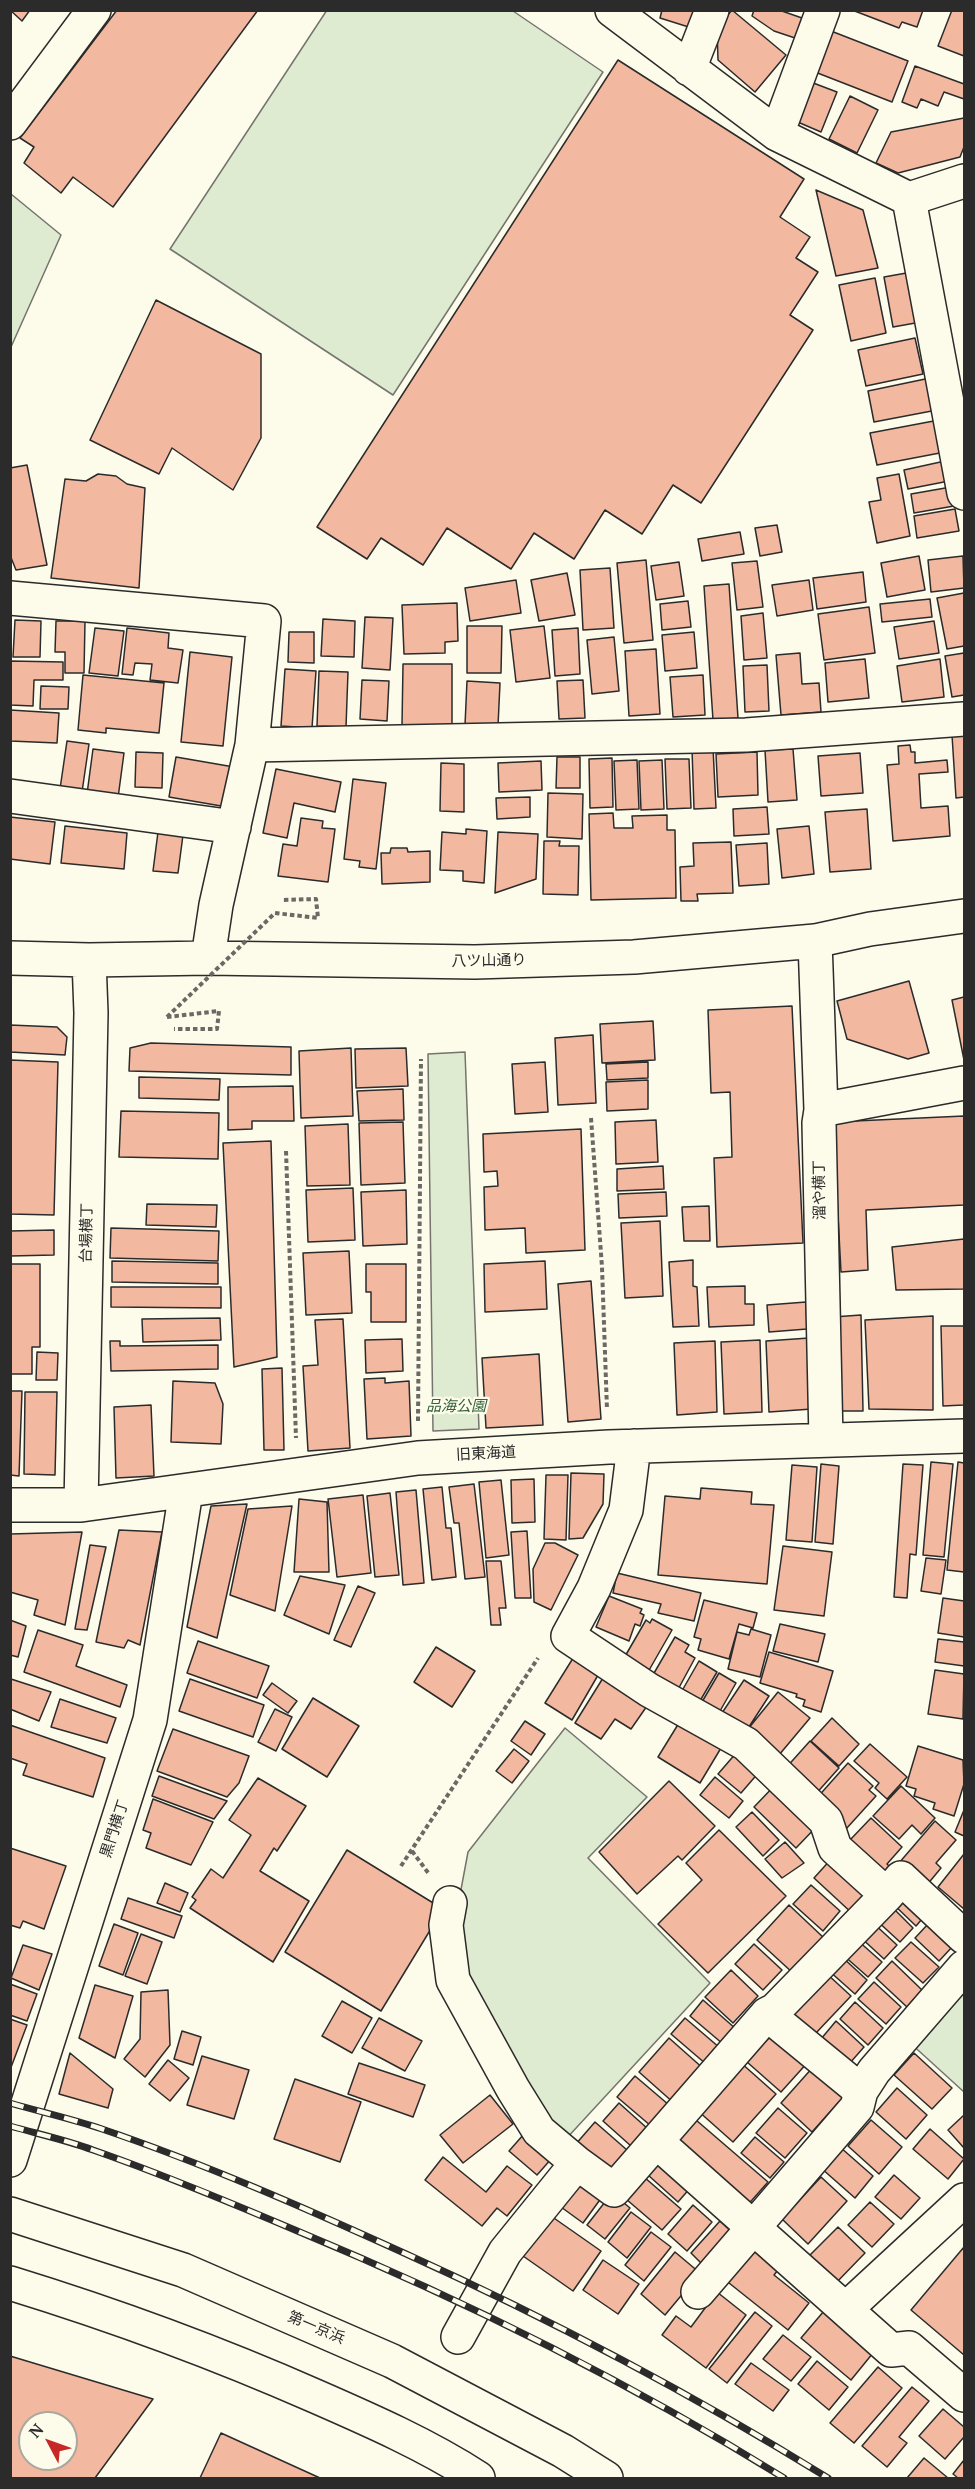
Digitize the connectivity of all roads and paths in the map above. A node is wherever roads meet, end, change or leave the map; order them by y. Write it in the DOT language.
graph roads {
  1 [pos="94,10"];
  2 [pos="612,10"];
  3 [pos="712,10"];
  4 [pos="823,10"];
  5 [pos="689,69"];
  6 [pos="10,123"];
  7 [pos="777,134"];
  8 [pos="964,181"];
  9 [pos="909,199"];
  10 [pos="964,493"];
  11 [pos="10,598"];
  12 [pos="964,719"];
  13 [pos="252,745"];
  14 [pos="10,796"];
  15 [pos="234,827"];
  16 [pos="282,900"];
  17 [pos="964,916"];
  18 [pos="815,941"];
  19 [pos="10,958"];
  20 [pos="208,958"];
  21 [pos="89,960"];
  22 [pos="174,1029"];
  23 [pos="421,1059"];
  24 [pos="964,1083"];
  25 [pos="821,1110"];
  26 [pos="591,1118"];
  27 [pos="286,1151"];
  28 [pos="964,1436"];
  29 [pos="825,1440"];
  30 [pos="621,1447"];
  31 [pos="418,1458"];
  32 [pos="297,1475"];
  33 [pos="186,1491"];
  34 [pos="10,1505"];
  35 [pos="81,1506"];
  36 [pos="539,1658"];
  37 [pos="401,1866"];
  38 [pos="887,1895"];
  39 [pos="450,1903"];
  40 [pos="964,1937"];
  41 [pos="964,1967"];
  42 [pos="767,2014"];
  43 [pos="861,2091"];
  44 [pos="657,2142"];
  45 [pos="10,2160"];
  46 [pos="577,2163"];
  47 [pos="964,2200"];
  48 [pos="10,2214"];
  49 [pos="754,2228"];
  50 [pos="10,2283"];
  51 [pos="698,2292"];
  52 [pos="846,2309"];
  53 [pos="458,2337"];
  54 [pos="964,2395"];
  55 [pos="470,2476"];
  56 [pos="606,2478"];
  1 -- 6 [label="main road"];
  2 -- 5 [label="main road"];
  3 -- 5 [label="main road"];
  4 -- 7 [label="main road"];
  5 -- 7 [label="main road"];
  7 -- 9 [label="main road"];
  8 -- 9 [label="main road"];
  9 -- 10 [label="main road"];
  11 -- 13 [label="main road"];
  12 -- 13 [label="main road"];
  13 -- 15 [label="main road"];
  14 -- 15 [label="main road"];
  15 -- 20 [label="main road"];
  16 -- 22 [label="path, bridge"];
  17 -- 18 [label="main road, 八ツ山通り"];
  18 -- 20 [label="main road, 八ツ山通り"];
  18 -- 25 [label="main road, 溜や横丁"];
  19 -- 21 [label="main road, 八ツ山通り"];
  20 -- 21 [label="main road, 八ツ山通り"];
  21 -- 35 [label="main road, 台場横丁"];
  23 -- 31 [label="path"];
  24 -- 25 [label="main road"];
  25 -- 29 [label="main road, 溜や横丁"];
  26 -- 30 [label="path"];
  27 -- 32 [label="path"];
  28 -- 29 [label="main road, 旧東海道"];
  29 -- 30 [label="main road, 旧東海道"];
  30 -- 31 [label="main road, 旧東海道"];
  30 -- 38 [label="main road"];
  31 -- 32 [label="main road, 旧東海道"];
  32 -- 33 [label="main road, 旧東海道"];
  33 -- 35 [label="main road, 旧東海道"];
  33 -- 45 [label="main road, 黒門横丁"];
  34 -- 35 [label="main road, 旧東海道"];
  36 -- 37 [label="path"];
  38 -- 40 [label="main road"];
  38 -- 42 [label="main road"];
  39 -- 46 [label="main road"];
  41 -- 43 [label="main road"];
  42 -- 43 [label="main road"];
  42 -- 44 [label="main road"];
  43 -- 49 [label="main road"];
  44 -- 46 [label="main road"];
  44 -- 49 [label="main road"];
  46 -- 53 [label="main road"];
  47 -- 52 [label="main road"];
  48 -- 56 [label="main road, 第一京浜"];
  49 -- 51 [label="main road"];
  49 -- 52 [label="main road"];
  50 -- 55 [label="main road"];
  52 -- 54 [label="main road"];
}
